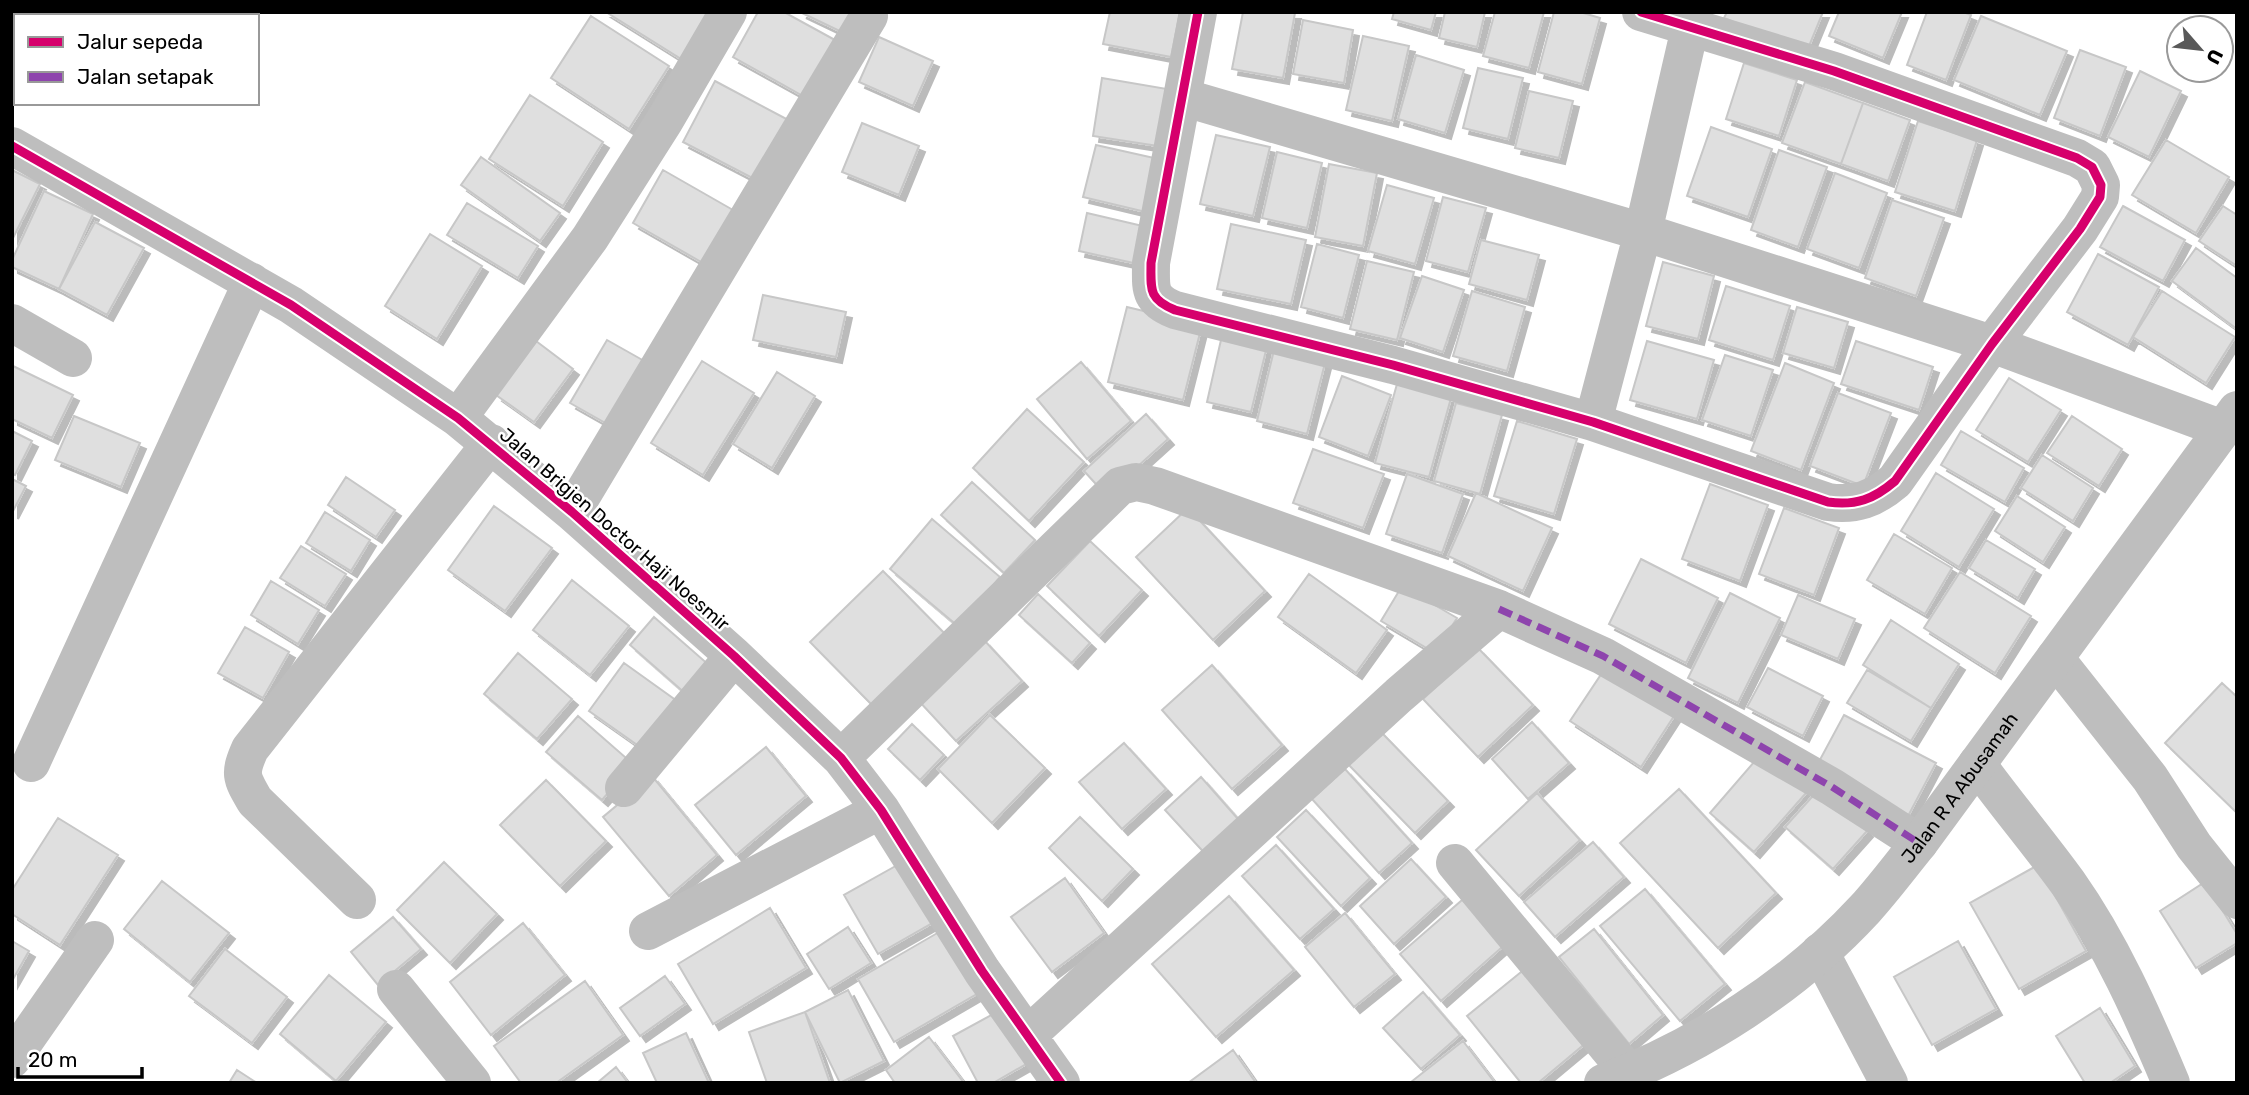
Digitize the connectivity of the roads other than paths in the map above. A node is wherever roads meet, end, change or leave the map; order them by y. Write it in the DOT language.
graph roads {
  1 [pos="728,12"];
  2 [pos="1198,12"];
  3 [pos="1641,12"];
  4 [pos="869,16"];
  5 [pos="1690,28"];
  6 [pos="1182,97"];
  7 [pos="12,146"];
  8 [pos="1643,232"];
  9 [pos="252,282"];
  10 [pos="12,323"];
  11 [pos="1992,344"];
  12 [pos="73,358"];
  13 [pos="458,418"];
  14 [pos="2230,419"];
  15 [pos="1592,422"];
  16 [pos="491,443"];
  17 [pos="572,513"];
  18 [pos="1499,609"];
  19 [pos="734,656"];
  20 [pos="2055,658"];
  21 [pos="841,758"];
  22 [pos="31,763"];
  23 [pos="1977,764"];
  24 [pos="624,788"];
  25 [pos="881,810"];
  26 [pos="1919,843"];
  27 [pos="1455,863"];
  28 [pos="357,900"];
  29 [pos="2237,900"];
  30 [pos="648,930"];
  31 [pos="95,940"];
  32 [pos="1820,952"];
  33 [pos="396,989"];
  34 [pos="1028,1035"];
  35 [pos="12,1059"];
  36 [pos="1616,1078"];
  37 [pos="472,1083"];
  38 [pos="1061,1083"];
  39 [pos="1889,1083"];
  40 [pos="2171,1083"];
  1 -- 13 [label="street"];
  2 -- 6 [label="street"];
  3 -- 5 [label="street"];
  4 -- 17 [label="street"];
  5 -- 8 [label="street"];
  5 -- 11 [label="street"];
  6 -- 8 [label="street"];
  6 -- 15 [label="street"];
  7 -- 9 [label="street, Jalan Brigjen Doctor Haji Noesmir"];
  8 -- 11 [label="street"];
  8 -- 15 [label="street"];
  9 -- 13 [label="street, Jalan Brigjen Doctor Haji Noesmir"];
  9 -- 22 [label="street"];
  10 -- 12 [label="street"];
  11 -- 14 [label="street"];
  11 -- 15 [label="street"];
  13 -- 16 [label="street, Jalan Brigjen Doctor Haji Noesmir"];
  14 -- 20 [label="street, Jalan R A Abusamah"];
  16 -- 17 [label="street, Jalan Brigjen Doctor Haji Noesmir"];
  16 -- 28 [label="street"];
  17 -- 19 [label="street, Jalan Brigjen Doctor Haji Noesmir"];
  18 -- 21 [label="street"];
  18 -- 26 [label="street"];
  18 -- 34 [label="street"];
  19 -- 21 [label="street, Jalan Brigjen Doctor Haji Noesmir"];
  19 -- 24 [label="street"];
  20 -- 23 [label="street, Jalan R A Abusamah"];
  20 -- 29 [label="street"];
  21 -- 25 [label="street, Jalan Brigjen Doctor Haji Noesmir"];
  23 -- 26 [label="street, Jalan R A Abusamah"];
  23 -- 40 [label="street"];
  25 -- 30 [label="street"];
  25 -- 34 [label="street, Jalan Brigjen Doctor Haji Noesmir"];
  26 -- 32 [label="street, Jalan R A Abusamah"];
  27 -- 36 [label="street"];
  31 -- 35 [label="street"];
  32 -- 36 [label="street, Jalan R A Abusamah"];
  32 -- 39 [label="street"];
  33 -- 37 [label="street"];
  34 -- 38 [label="street, Jalan Brigjen Doctor Haji Noesmir"];
}
